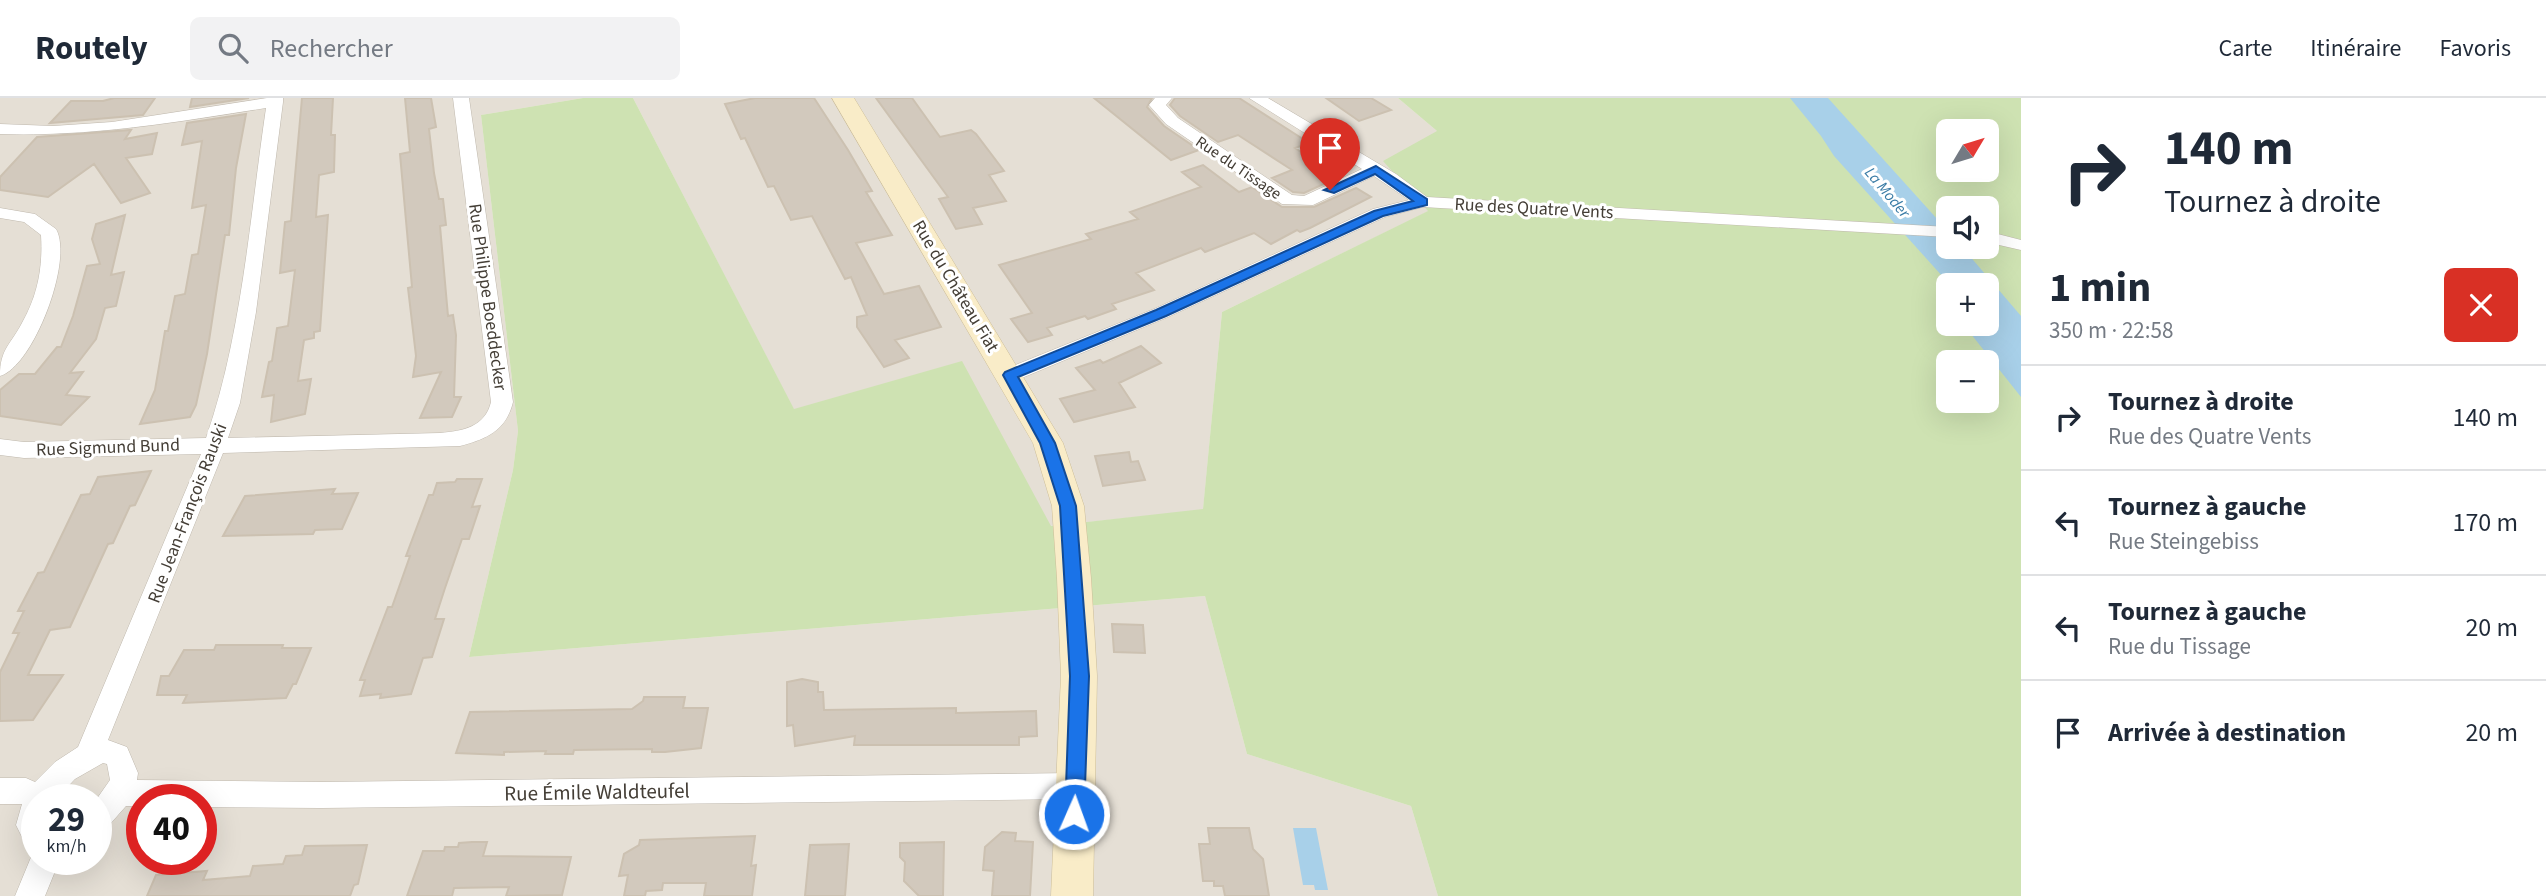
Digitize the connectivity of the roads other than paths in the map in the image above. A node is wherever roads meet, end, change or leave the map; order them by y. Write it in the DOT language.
graph roads {
  1 [pos="461,98"];
  2 [pos="843,98"];
  3 [pos="1164,98"];
  4 [pos="1257,98"];
  5 [pos="275,100"];
  6 [pos="0,129"];
  7 [pos="1376,169"];
  8 [pos="1423,202"];
  9 [pos="0,213"];
  10 [pos="1884,228"];
  11 [pos="1936,231"];
  12 [pos="1999,239"];
  13 [pos="2021,245"];
  14 [pos="0,369"];
  15 [pos="1010,375"];
  16 [pos="217,444"];
  17 [pos="0,447"];
  18 [pos="90,752"];
  19 [pos="1075,786"];
  20 [pos="13,791"];
  21 [pos="119,793"];
  22 [pos="112,801"];
  23 [pos="21,828"];
  24 [pos="39,875"];
  25 [pos="30,896"];
  26 [pos="1072,896"];
  1 -- 16 [label="street, Rue Philippe Boeddecker"];
  2 -- 15 [label="street, Rue du Château Fiat"];
  3 -- 7 [label="street, Rue du Tissage"];
  4 -- 7 [label="street"];
  5 -- 6 [label="street"];
  5 -- 16 [label="street, Rue Jean-François Rauski"];
  7 -- 8 [label="street"];
  8 -- 10 [label="street, Rue des Quatre Vents"];
  8 -- 15 [label="street, Rue des Quatre Vents"];
  9 -- 14 [label="street"];
  10 -- 11 [label="street"];
  12 -- 13 [label="street"];
  15 -- 19 [label="street, Rue du Château Fiat"];
  16 -- 17 [label="street, Rue Sigmund Bund"];
  16 -- 18 [label="street, Rue Jean-François Rauski"];
  18 -- 20 [label="street"];
  18 -- 21 [label="street"];
  19 -- 21 [label="street, Rue Émile Waldteufel"];
  19 -- 26 [label="street, Rue du Château Fiat"];
  20 -- 23 [label="street"];
  21 -- 22 [label="street"];
  24 -- 25 [label="street"];
}
